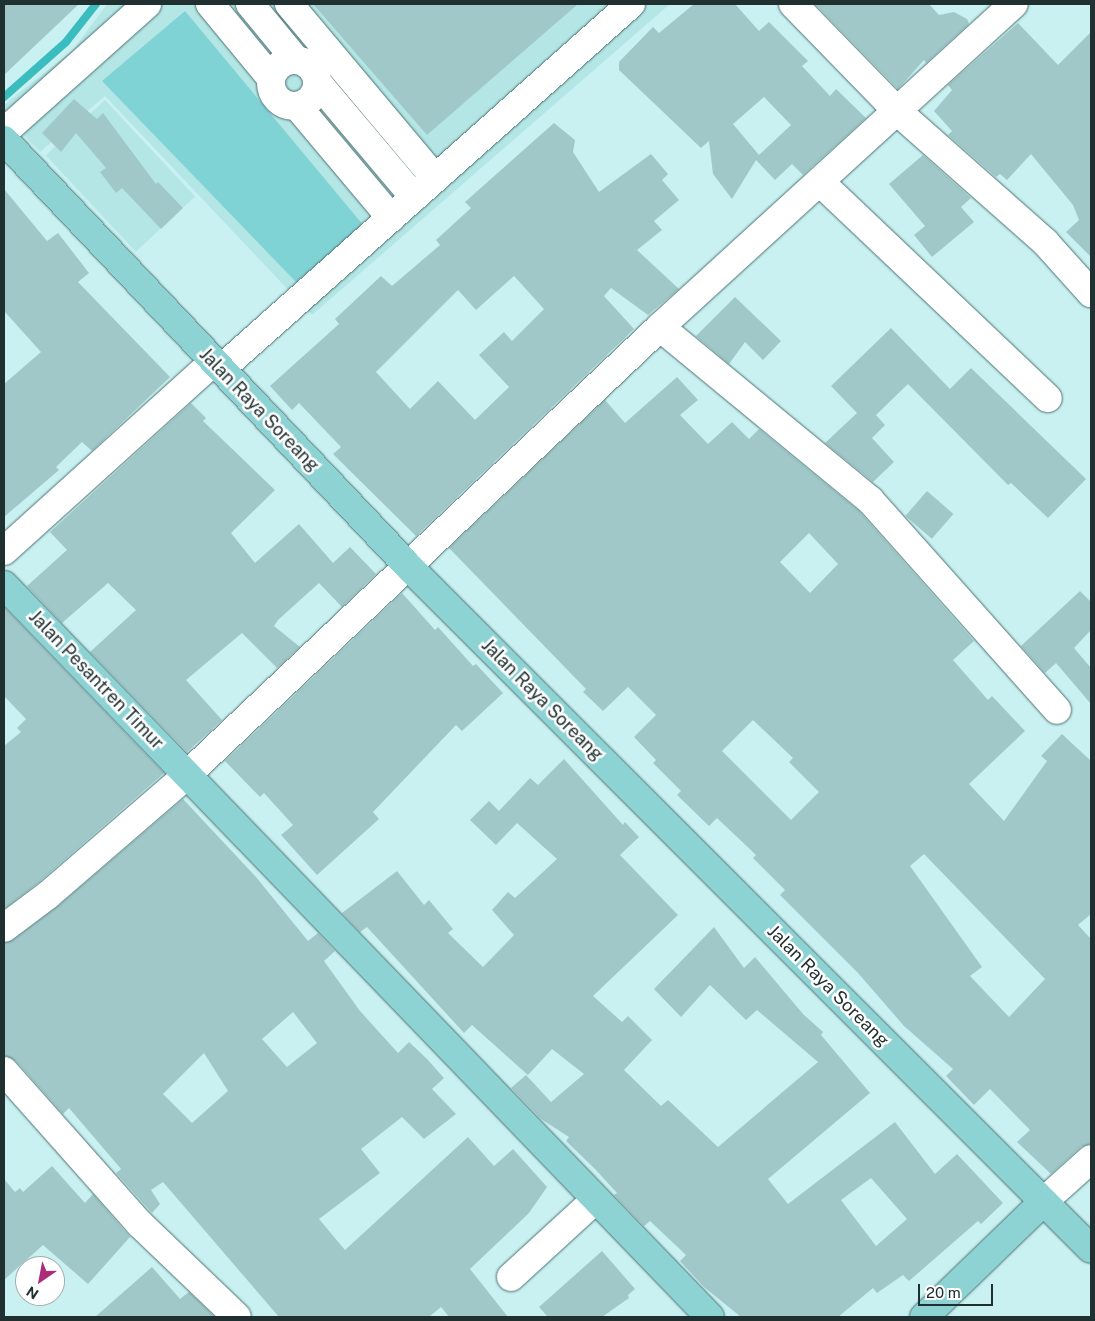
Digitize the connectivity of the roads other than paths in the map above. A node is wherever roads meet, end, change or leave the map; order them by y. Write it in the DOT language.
graph roads {
  1 [pos="147,4"];
  2 [pos="210,4"];
  3 [pos="250,4"];
  4 [pos="289,4"];
  5 [pos="631,4"];
  6 [pos="793,4"];
  7 [pos="1014,4"];
  8 [pos="296,60"];
  9 [pos="271,78"];
  10 [pos="318,83"];
  11 [pos="298,107"];
  12 [pos="897,111"];
  13 [pos="4,132"];
  14 [pos="4,140"];
  15 [pos="435,178"];
  16 [pos="820,182"];
  17 [pos="414,197"];
  18 [pos="391,218"];
  19 [pos="1091,292"];
  20 [pos="660,327"];
  21 [pos="217,365"];
  22 [pos="1048,398"];
  23 [pos="4,551"];
  24 [pos="409,567"];
  25 [pos="4,585"];
  26 [pos="1058,710"];
  27 [pos="188,774"];
  28 [pos="4,928"];
  29 [pos="4,1071"];
  30 [pos="1091,1159"];
  31 [pos="595,1200"];
  32 [pos="1043,1202"];
  33 [pos="1091,1249"];
  34 [pos="511,1277"];
  35 [pos="237,1317"];
  36 [pos="710,1317"];
  37 [pos="924,1317"];
  1 -- 13 [label="street"];
  2 -- 9 [label="street"];
  3 -- 8 [label="street"];
  4 -- 15 [label="street"];
  5 -- 15 [label="street"];
  6 -- 12 [label="street"];
  7 -- 12 [label="street"];
  8 -- 9 [label="street"];
  8 -- 10 [label="street"];
  9 -- 11 [label="street"];
  10 -- 11 [label="street"];
  10 -- 17 [label="street"];
  11 -- 18 [label="street"];
  12 -- 16 [label="street"];
  12 -- 19 [label="street"];
  14 -- 21 [label="main road, Jalan Raya Soreang"];
  15 -- 17 [label="street"];
  16 -- 20 [label="street"];
  16 -- 22 [label="street"];
  17 -- 18 [label="street"];
  18 -- 21 [label="street"];
  20 -- 24 [label="street"];
  20 -- 26 [label="street"];
  21 -- 23 [label="street"];
  21 -- 24 [label="main road, Jalan Raya Soreang"];
  24 -- 27 [label="street"];
  24 -- 32 [label="main road, Jalan Raya Soreang"];
  25 -- 27 [label="main road, Jalan Pesantren Timur"];
  27 -- 28 [label="street"];
  27 -- 31 [label="main road, Jalan Pesantren Timur"];
  29 -- 35 [label="street"];
  30 -- 32 [label="street"];
  31 -- 34 [label="street"];
  31 -- 36 [label="main road, Jalan Pesantren Timur"];
  32 -- 33 [label="main road, Jalan Raya Soreang"];
  32 -- 37 [label="main road"];
}
